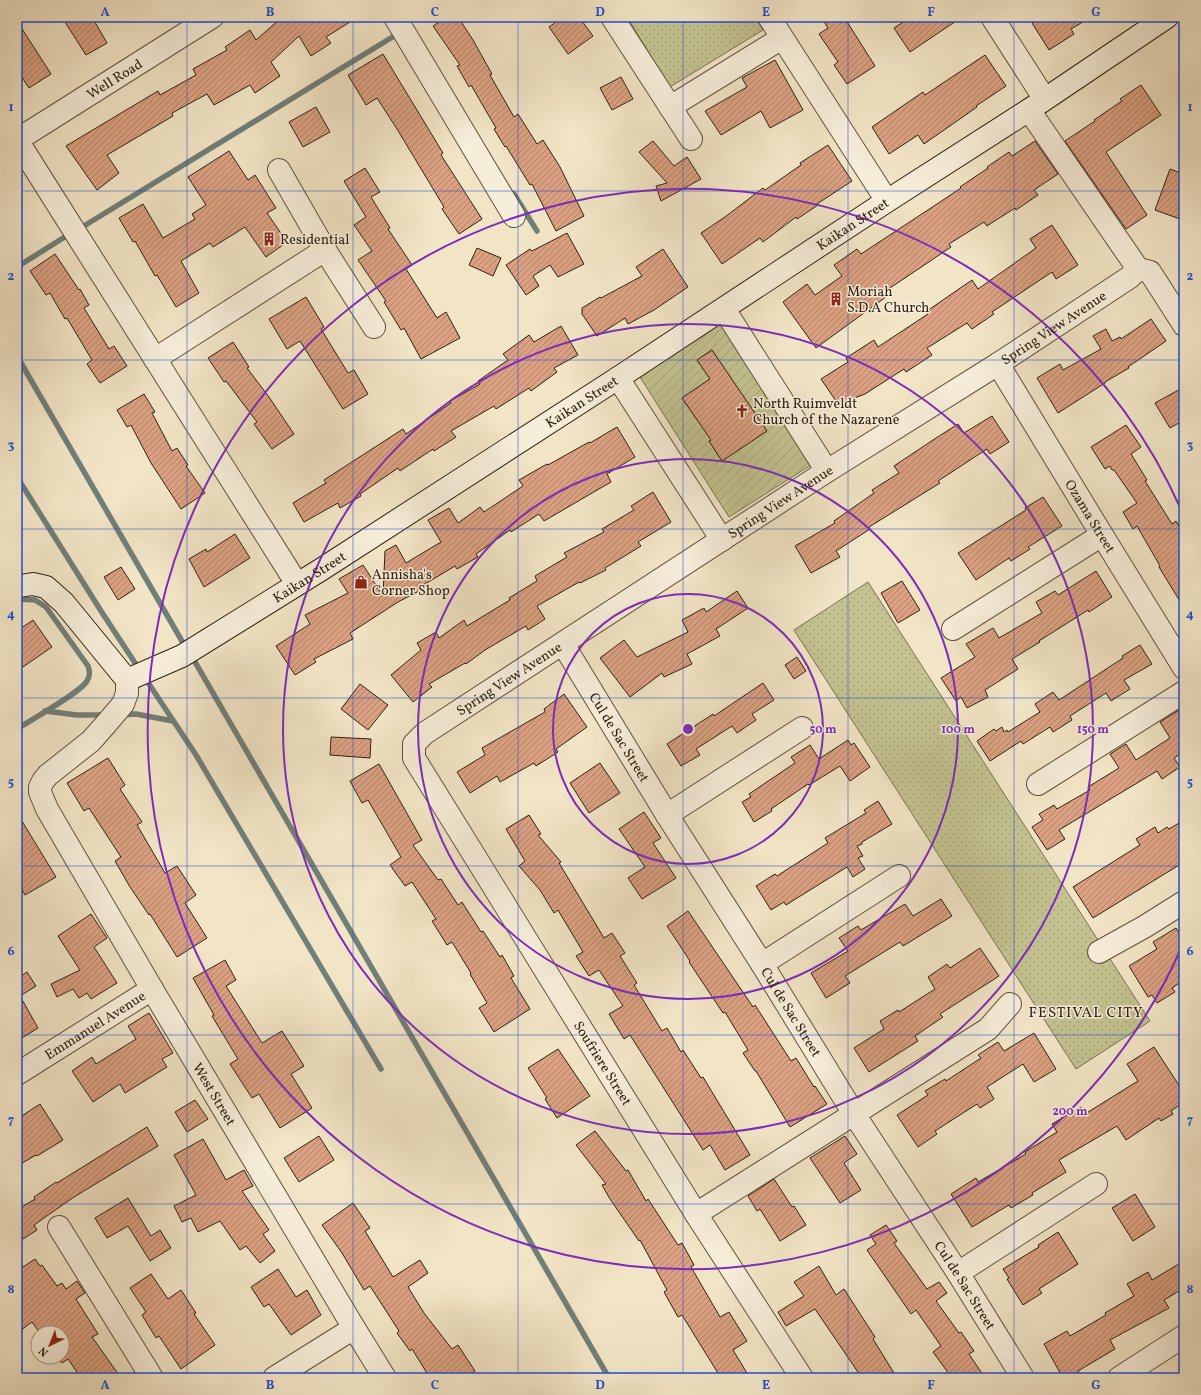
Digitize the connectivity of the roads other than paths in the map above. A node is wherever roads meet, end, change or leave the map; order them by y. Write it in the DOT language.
graph roads {
  1 [pos="212,17"];
  2 [pos="395,17"];
  3 [pos="612,17"];
  4 [pos="769,17"];
  5 [pos="992,17"];
  6 [pos="1167,17"];
  7 [pos="782,38"];
  8 [pos="1036,104"];
  9 [pos="670,107"];
  10 [pos="691,139"];
  11 [pos="17,140"];
  12 [pos="279,170"];
  13 [pos="887,200"];
  14 [pos="514,216"];
  15 [pos="325,250"];
  16 [pos="1144,271"];
  17 [pos="724,309"];
  18 [pos="1184,325"];
  19 [pos="374,327"];
  20 [pos="155,359"];
  21 [pos="998,364"];
  22 [pos="618,378"];
  23 [pos="827,471"];
  24 [pos="1102,536"];
  25 [pos="722,540"];
  26 [pos="297,584"];
  27 [pos="17,587"];
  28 [pos="953,629"];
  29 [pos="563,644"];
  30 [pos="1184,668"];
  31 [pos="127,680"];
  32 [pos="1184,692"];
  33 [pos="802,728"];
  34 [pos="414,744"];
  35 [pos="1038,784"];
  36 [pos="667,815"];
  37 [pos="899,876"];
  38 [pos="1184,902"];
  39 [pos="1100,952"];
  40 [pos="762,964"];
  41 [pos="152,989"];
  42 [pos="1010,1004"];
  43 [pos="17,1074"];
  44 [pos="854,1114"];
  45 [pos="1096,1184"];
  46 [pos="696,1214"];
  47 [pos="59,1227"];
  48 [pos="958,1273"];
  49 [pos="354,1328"];
  50 [pos="1184,1336"];
  51 [pos="152,1378"];
  52 [pos="274,1378"];
  53 [pos="386,1378"];
  54 [pos="802,1378"];
  55 [pos="1023,1378"];
  56 [pos="1119,1378"];
  1 -- 11 [label="street, Well Road"];
  2 -- 14 [label="street"];
  3 -- 9 [label="street"];
  4 -- 7 [label="street"];
  5 -- 8 [label="street"];
  6 -- 8 [label="street, Kaikan Street"];
  7 -- 9 [label="street"];
  7 -- 13 [label="street"];
  8 -- 13 [label="street, Kaikan Street"];
  8 -- 16 [label="street"];
  9 -- 10 [label="street"];
  11 -- 20 [label="street"];
  12 -- 15 [label="street"];
  13 -- 17 [label="street, Kaikan Street"];
  15 -- 19 [label="street"];
  15 -- 20 [label="street"];
  16 -- 18 [label="street"];
  16 -- 21 [label="street, Spring View Avenue"];
  17 -- 22 [label="street, Kaikan Street"];
  17 -- 23 [label="street"];
  20 -- 26 [label="street"];
  21 -- 23 [label="street, Spring View Avenue"];
  21 -- 24 [label="street, Ozama Street"];
  22 -- 25 [label="street"];
  22 -- 26 [label="street, Kaikan Street"];
  23 -- 25 [label="street, Spring View Avenue"];
  24 -- 28 [label="street"];
  24 -- 30 [label="street, Ozama Street"];
  25 -- 29 [label="street, Spring View Avenue"];
  26 -- 31 [label="street, Kaikan Street"];
  27 -- 31 [label="street"];
  29 -- 34 [label="street, Spring View Avenue"];
  29 -- 36 [label="street, Cul de Sac Street"];
  31 -- 41 [label="street, West Street"];
  32 -- 35 [label="street"];
  33 -- 36 [label="street"];
  34 -- 46 [label="street, Soufriere Street"];
  36 -- 40 [label="street, Cul de Sac Street"];
  37 -- 40 [label="street"];
  38 -- 39 [label="street"];
  40 -- 44 [label="street, Cul de Sac Street"];
  41 -- 43 [label="street, Emmanuel Avenue"];
  41 -- 49 [label="street, West Street"];
  42 -- 44 [label="street"];
  44 -- 46 [label="street"];
  44 -- 48 [label="street, Cul de Sac Street"];
  45 -- 48 [label="street"];
  46 -- 54 [label="street, Soufriere Street"];
  47 -- 51 [label="street"];
  48 -- 55 [label="street, Cul de Sac Street"];
  49 -- 52 [label="street"];
  49 -- 53 [label="street, West Street"];
  50 -- 56 [label="street"];
}
